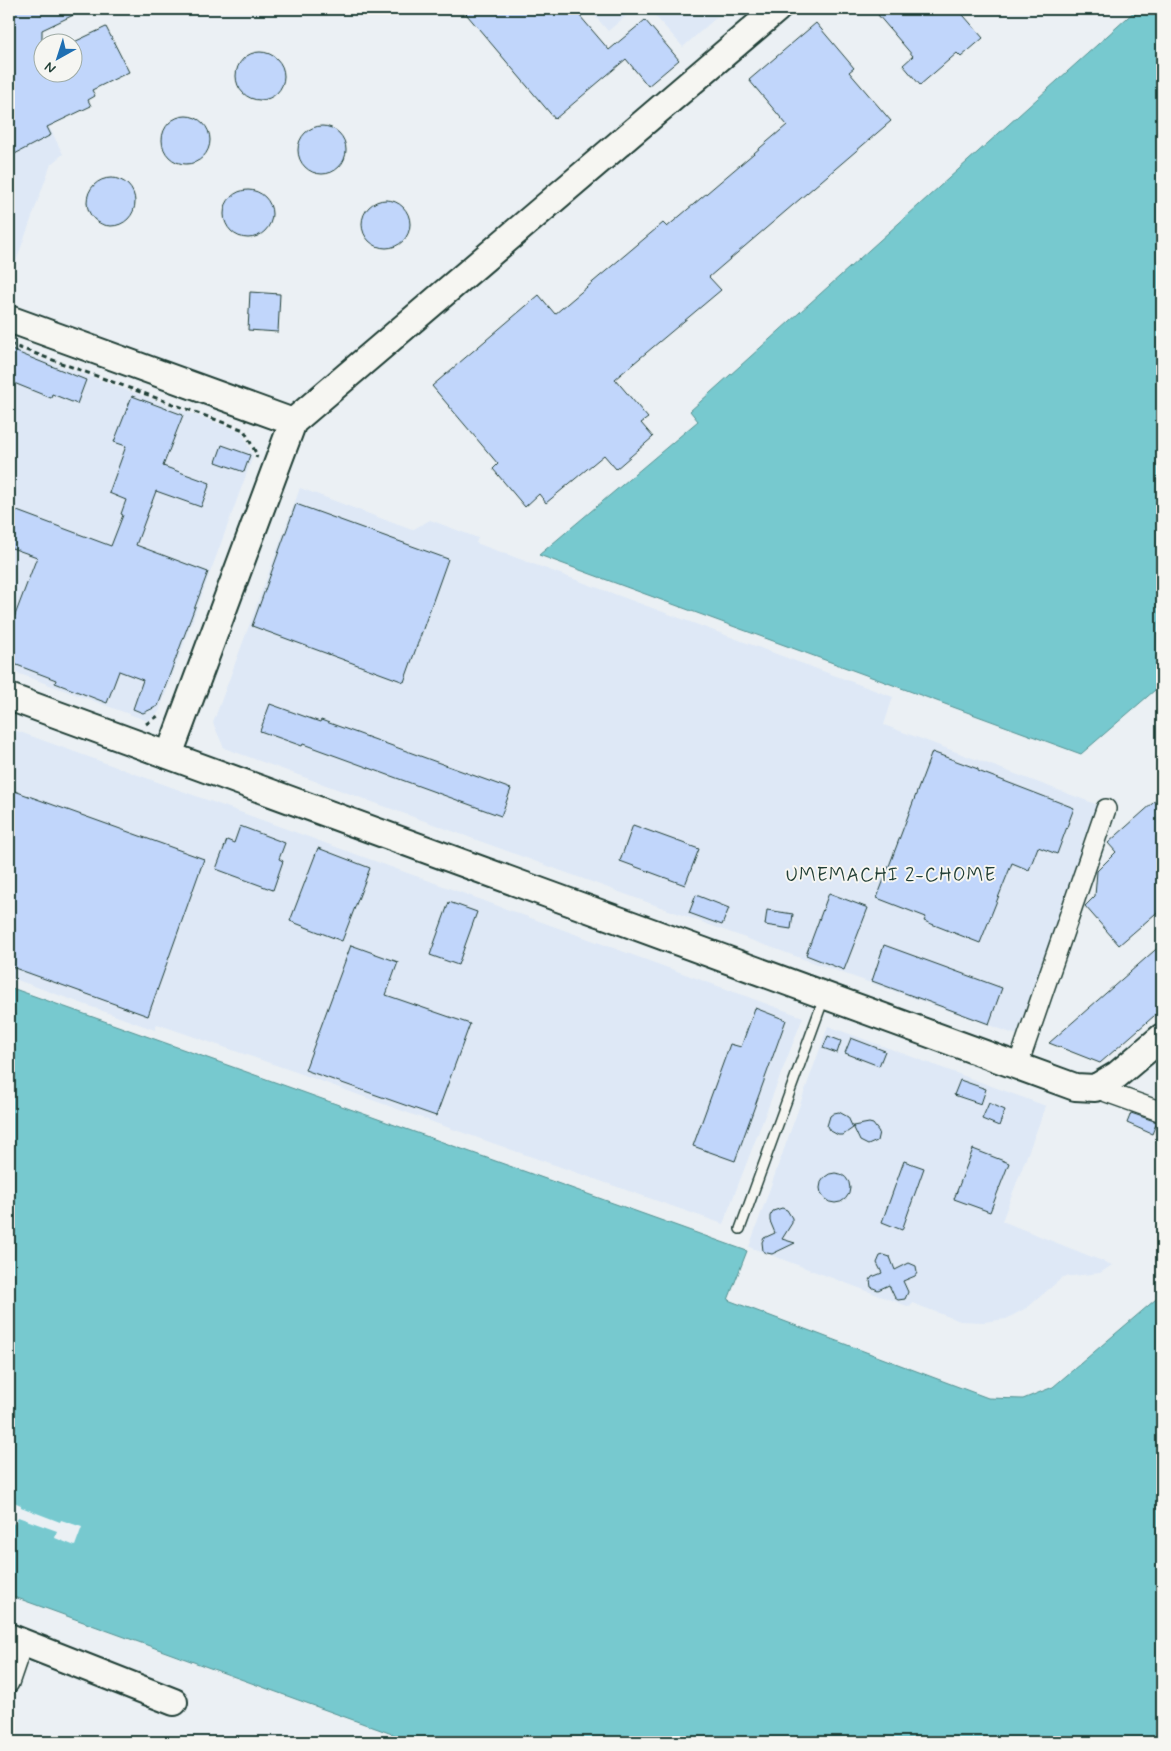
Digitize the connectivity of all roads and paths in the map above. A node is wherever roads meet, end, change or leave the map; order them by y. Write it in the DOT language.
graph roads {
  1 [pos="777,9"];
  2 [pos="9,319"];
  3 [pos="9,344"];
  4 [pos="293,422"];
  5 [pos="254,464"];
  6 [pos="9,697"];
  7 [pos="162,714"];
  8 [pos="138,721"];
  9 [pos="169,755"];
  10 [pos="1106,809"];
  11 [pos="825,995"];
  12 [pos="1162,1037"];
  13 [pos="1018,1066"];
  14 [pos="1096,1088"];
  15 [pos="1162,1112"];
  16 [pos="740,1229"];
  17 [pos="16,1640"];
  18 [pos="9,1683"];
  19 [pos="174,1702"];
  1 -- 4 [label="street"];
  2 -- 4 [label="street"];
  3 -- 5 [label="path"];
  4 -- 9 [label="street"];
  6 -- 9 [label="street"];
  7 -- 8 [label="path"];
  9 -- 11 [label="street"];
  10 -- 13 [label="street"];
  11 -- 13 [label="street"];
  11 -- 16 [label="lane"];
  12 -- 14 [label="street"];
  13 -- 14 [label="street"];
  14 -- 15 [label="street"];
  17 -- 18 [label="street"];
  17 -- 19 [label="street"];
}
